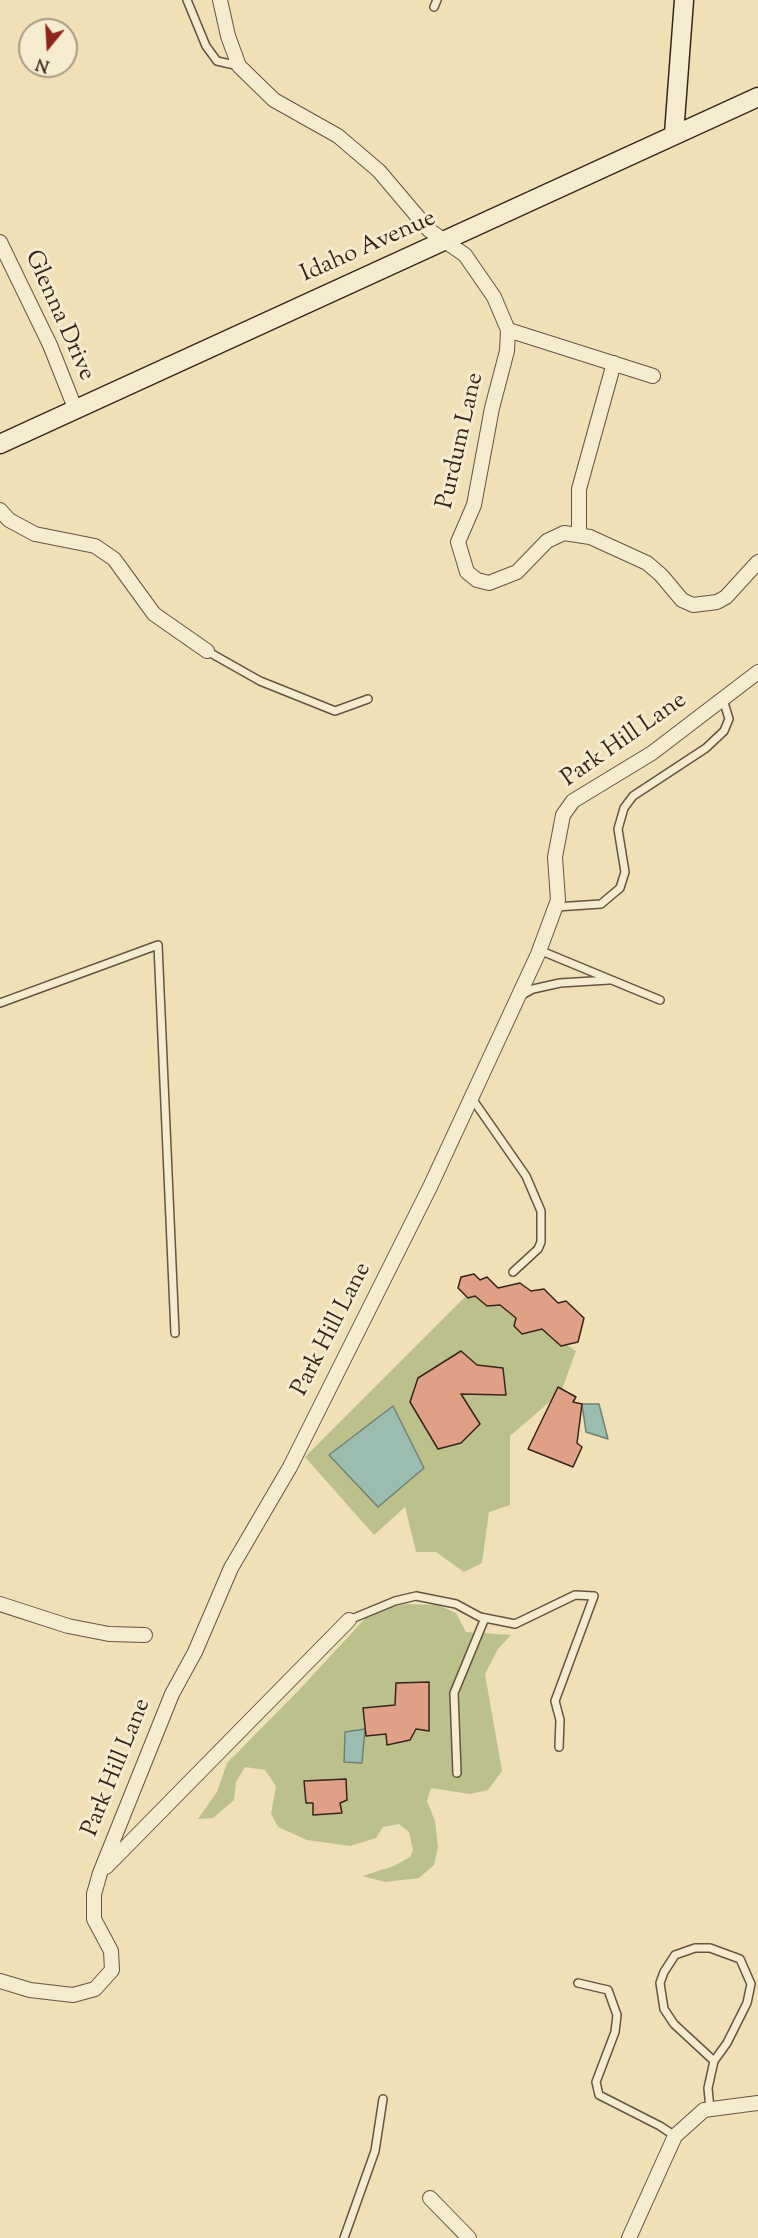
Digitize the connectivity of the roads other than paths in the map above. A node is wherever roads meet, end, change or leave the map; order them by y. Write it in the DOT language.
graph roads {
  1 [pos="188,0"];
  2 [pos="220,0"];
  3 [pos="684,0"];
  4 [pos="239,66"];
  5 [pos="758,97"];
  6 [pos="674,134"];
  7 [pos="445,241"];
  8 [pos="0,242"];
  9 [pos="508,330"];
  10 [pos="614,363"];
  11 [pos="653,376"];
  12 [pos="75,408"];
  13 [pos="0,444"];
  14 [pos="0,510"];
  15 [pos="579,535"];
  16 [pos="758,562"];
  17 [pos="207,651"];
  18 [pos="758,672"];
  19 [pos="368,699"];
  20 [pos="723,699"];
  21 [pos="556,907"];
  22 [pos="539,950"];
  23 [pos="611,980"];
  24 [pos="518,998"];
  25 [pos="660,1000"];
  26 [pos="0,1003"];
  27 [pos="471,1097"];
  28 [pos="513,1272"];
  29 [pos="175,1333"];
  30 [pos="0,1604"];
  31 [pos="485,1618"];
  32 [pos="349,1620"];
  33 [pos="145,1635"];
  34 [pos="559,1747"];
  35 [pos="457,1773"];
  36 [pos="100,1873"];
  37 [pos="0,1982"];
  38 [pos="578,1983"];
  39 [pos="714,2061"];
  40 [pos="383,2099"];
  41 [pos="758,2103"];
  42 [pos="710,2109"];
  43 [pos="675,2136"];
  44 [pos="430,2198"];
  45 [pos="344,2238"];
  46 [pos="469,2238"];
  47 [pos="629,2238"];
  1 -- 4 [label="lane"];
  2 -- 4 [label="street"];
  3 -- 6 [label="street"];
  4 -- 7 [label="street, Purdum Lane"];
  5 -- 6 [label="street, Idaho Avenue"];
  6 -- 7 [label="street, Idaho Avenue"];
  7 -- 9 [label="street, Purdum Lane"];
  7 -- 12 [label="street, Idaho Avenue"];
  8 -- 12 [label="street, Glenna Drive"];
  9 -- 10 [label="street"];
  9 -- 15 [label="street, Purdum Lane"];
  10 -- 11 [label="street"];
  10 -- 15 [label="street"];
  12 -- 13 [label="street, Idaho Avenue"];
  14 -- 17 [label="street"];
  15 -- 16 [label="street, Purdum Lane"];
  17 -- 19 [label="lane"];
  18 -- 20 [label="street, Park Hill Lane"];
  20 -- 21 [label="street, Park Hill Lane"];
  20 -- 21 [label="lane"];
  21 -- 22 [label="street, Park Hill Lane"];
  22 -- 23 [label="lane"];
  22 -- 24 [label="street, Park Hill Lane"];
  23 -- 24 [label="lane"];
  23 -- 25 [label="lane"];
  24 -- 27 [label="street, Park Hill Lane"];
  26 -- 29 [label="lane"];
  27 -- 28 [label="lane"];
  27 -- 36 [label="street, Park Hill Lane"];
  30 -- 33 [label="street"];
  31 -- 32 [label="lane"];
  31 -- 34 [label="lane"];
  31 -- 35 [label="lane"];
  32 -- 36 [label="street"];
  36 -- 37 [label="street, Park Hill Lane"];
  38 -- 43 [label="lane"];
  39 -- 39 [label="lane"];
  39 -- 42 [label="lane"];
  40 -- 45 [label="lane"];
  41 -- 42 [label="street"];
  42 -- 43 [label="street"];
  43 -- 47 [label="street"];
  44 -- 46 [label="street"];
}
